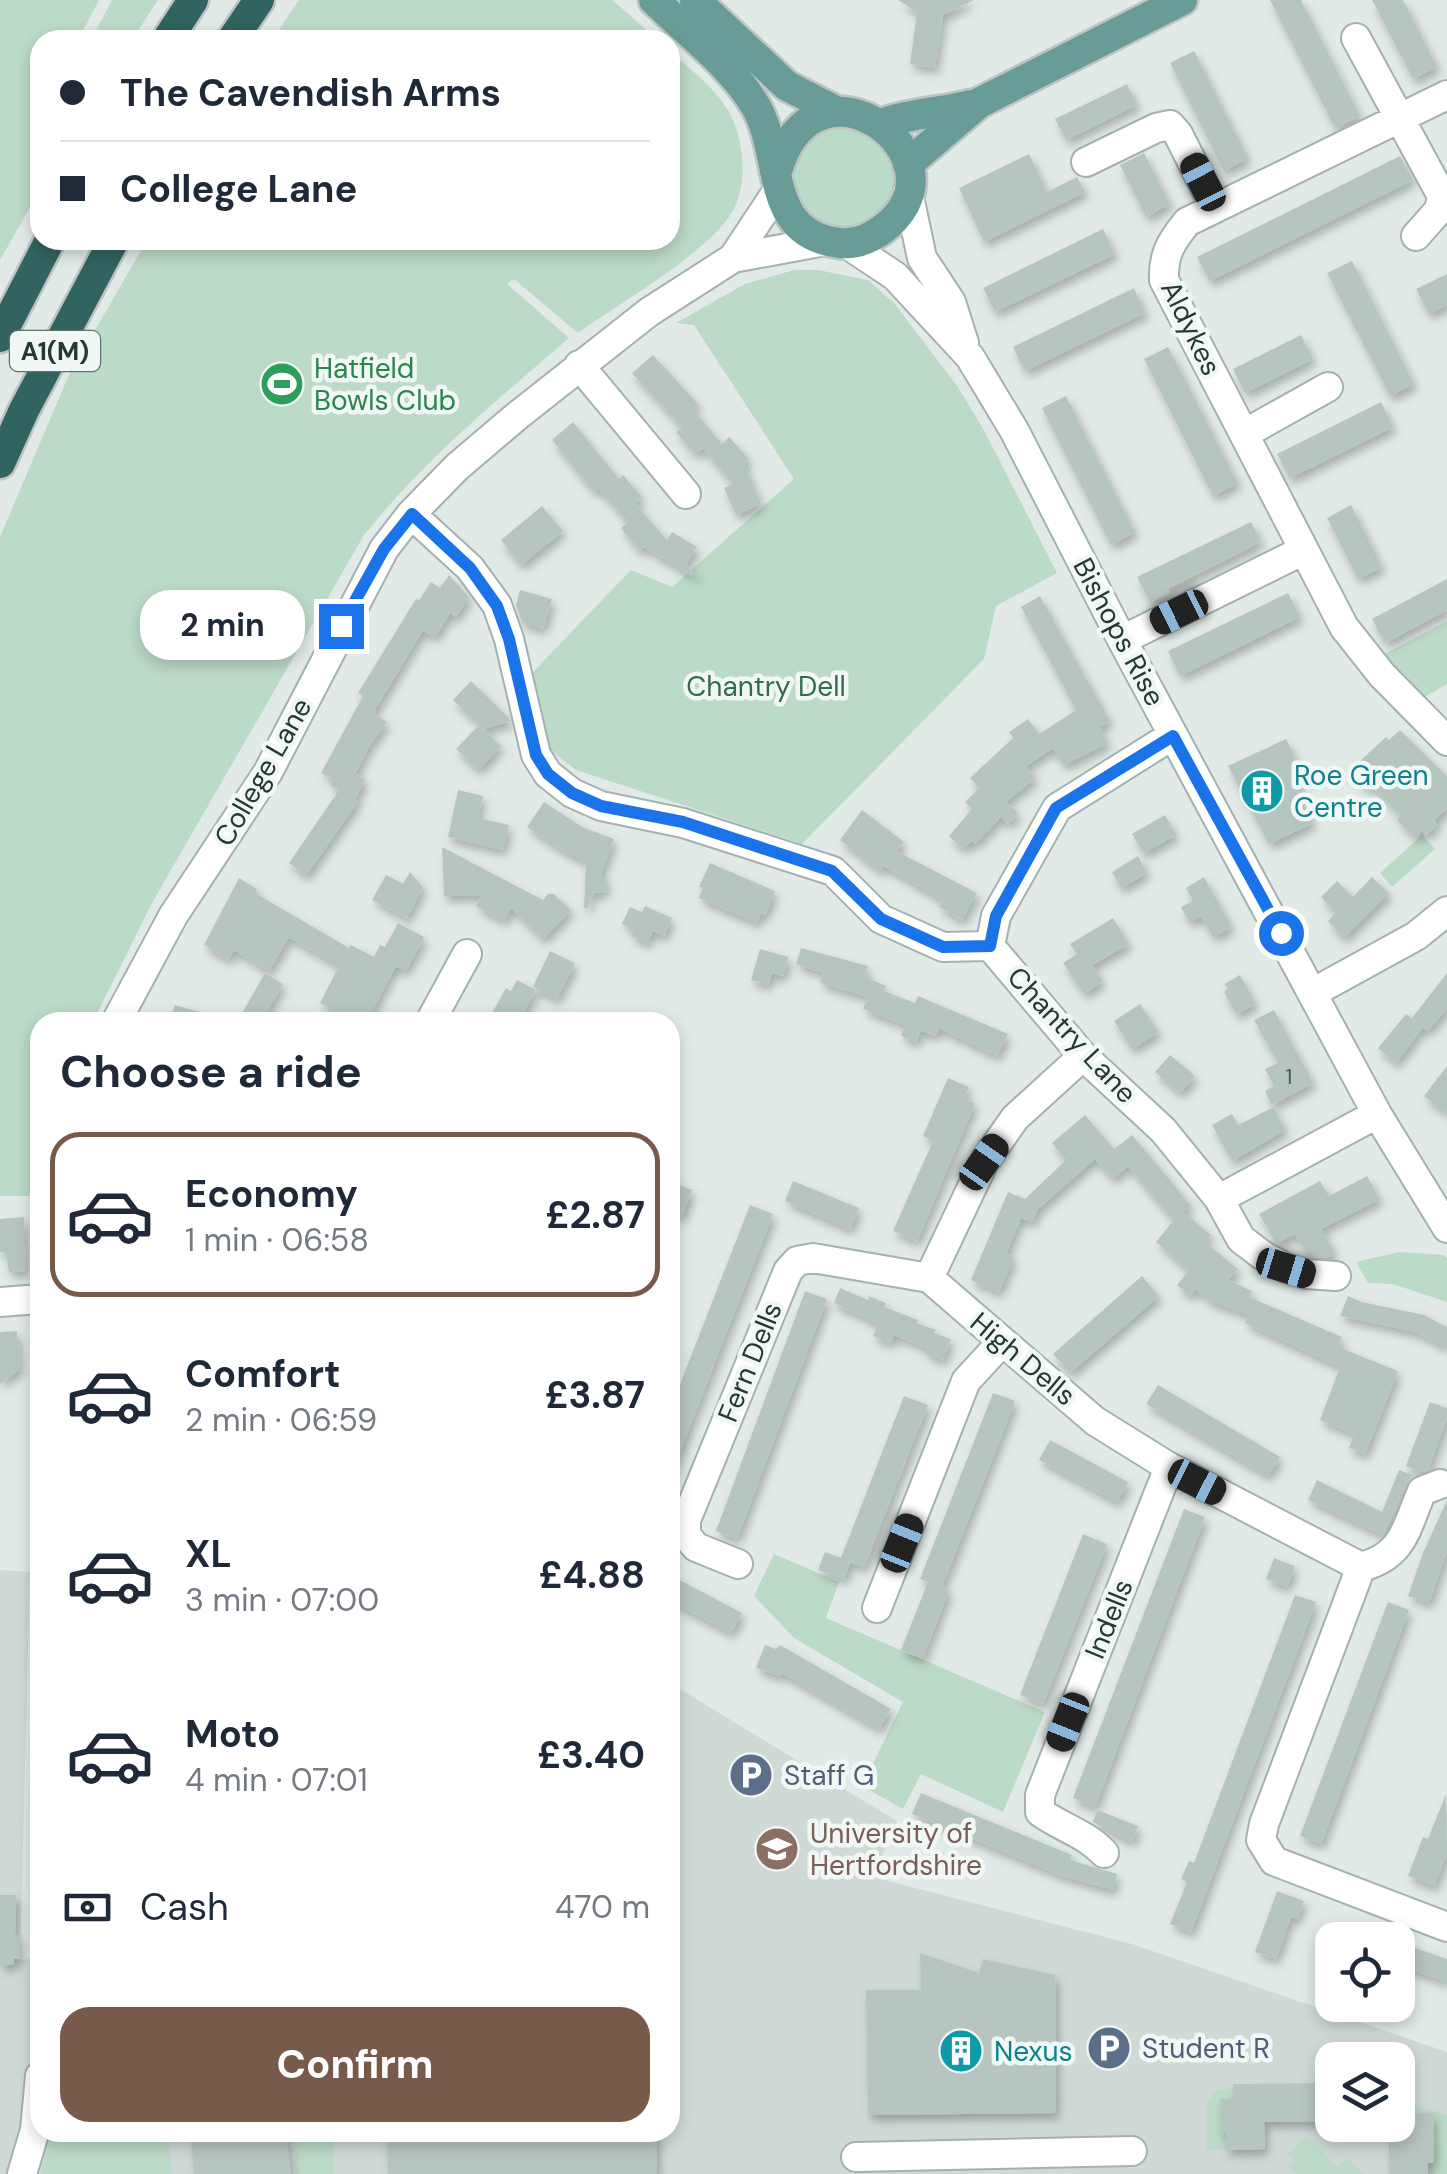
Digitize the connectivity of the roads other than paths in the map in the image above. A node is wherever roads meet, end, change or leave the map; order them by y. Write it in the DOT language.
graph roads {
  1 [pos="193,0"];
  2 [pos="258,0"];
  3 [pos="654,0"];
  4 [pos="695,0"];
  5 [pos="1182,0"];
  6 [pos="174,30"];
  7 [pos="238,30"];
  8 [pos="1356,38"];
  9 [pos="1447,95"];
  10 [pos="979,103"];
  11 [pos="838,112"];
  12 [pos="1401,118"];
  13 [pos="882,124"];
  14 [pos="1086,162"];
  15 [pos="908,178"];
  16 [pos="778,180"];
  17 [pos="1215,207"];
  18 [pos="1416,236"];
  19 [pos="30,240"];
  20 [pos="836,242"];
  21 [pos="45,250"];
  22 [pos="109,250"];
  23 [pos="733,258"];
  24 [pos="0,293"];
  25 [pos="0,337"];
  26 [pos="966,351"];
  27 [pos="580,365"];
  28 [pos="1328,387"];
  29 [pos="1244,434"];
  30 [pos="0,463"];
  31 [pos="686,494"];
  32 [pos="412,514"];
  33 [pos="1302,551"];
  34 [pos="1122,640"];
  35 [pos="1173,736"];
  36 [pos="1447,741"];
  37 [pos="1447,911"];
  38 [pos="990,946"];
  39 [pos="467,954"];
  40 [pos="1314,992"];
  41 [pos="121,1012"];
  42 [pos="435,1012"];
  43 [pos="1084,1056"];
  44 [pos="1377,1114"];
  45 [pos="1219,1199"];
  46 [pos="1447,1228"];
  47 [pos="1336,1276"];
  48 [pos="929,1278"];
  49 [pos="30,1300"];
  50 [pos="0,1302"];
  51 [pos="1000,1343"];
  52 [pos="1169,1468"];
  53 [pos="1440,1484"];
  54 [pos="738,1564"];
  55 [pos="1361,1567"];
  56 [pos="877,1608"];
  57 [pos="1104,1852"];
  58 [pos="1447,1926"];
  59 [pos="31,2142"];
  60 [pos="1132,2151"];
  61 [pos="856,2157"];
  62 [pos="22,2174"];
  1 -- 6 [label="highway"];
  2 -- 7 [label="highway"];
  3 -- 16 [label="main road"];
  4 -- 11 [label="main road"];
  5 -- 10 [label="main road"];
  8 -- 12 [label="street"];
  9 -- 12 [label="street, Aldykes"];
  10 -- 13 [label="main road"];
  10 -- 15 [label="main road"];
  11 -- 13 [label="main road"];
  11 -- 16 [label="main road"];
  12 -- 17 [label="street, Aldykes"];
  12 -- 18 [label="street"];
  13 -- 15 [label="main road"];
  14 -- 17 [label="street"];
  15 -- 20 [label="main road"];
  15 -- 26 [label="street, Bishops Rise"];
  16 -- 20 [label="main road"];
  16 -- 23 [label="street, College Lane"];
  17 -- 29 [label="street, Aldykes"];
  19 -- 24 [label="highway"];
  20 -- 23 [label="street, College Lane"];
  20 -- 26 [label="street, Bishops Rise"];
  21 -- 25 [label="highway, A1(M)"];
  22 -- 30 [label="highway, A1(M)"];
  23 -- 27 [label="street, College Lane"];
  26 -- 34 [label="street, Bishops Rise"];
  27 -- 31 [label="street"];
  27 -- 32 [label="street, College Lane"];
  28 -- 29 [label="street"];
  29 -- 33 [label="street, Aldykes"];
  32 -- 38 [label="street, Chantry Lane"];
  32 -- 41 [label="street, College Lane"];
  33 -- 34 [label="street"];
  33 -- 36 [label="street, Aldykes"];
  34 -- 35 [label="street, Bishops Rise"];
  35 -- 38 [label="street"];
  35 -- 40 [label="street, Bishops Rise"];
  37 -- 40 [label="street"];
  38 -- 43 [label="street, Chantry Lane"];
  39 -- 42 [label="street"];
  40 -- 44 [label="street, Bishops Rise"];
  43 -- 45 [label="street, Chantry Lane"];
  43 -- 48 [label="street"];
  44 -- 45 [label="street"];
  44 -- 46 [label="street, Bishops Rise"];
  45 -- 47 [label="street, Chantry Lane"];
  48 -- 51 [label="street, High Dells"];
  48 -- 54 [label="street, Fern Dells"];
  49 -- 50 [label="street"];
  51 -- 52 [label="street, High Dells"];
  51 -- 56 [label="street"];
  52 -- 55 [label="street, High Dells"];
  52 -- 57 [label="street, Indells"];
  53 -- 55 [label="street"];
  55 -- 58 [label="street"];
  59 -- 62 [label="street"];
  60 -- 61 [label="street"];
}
